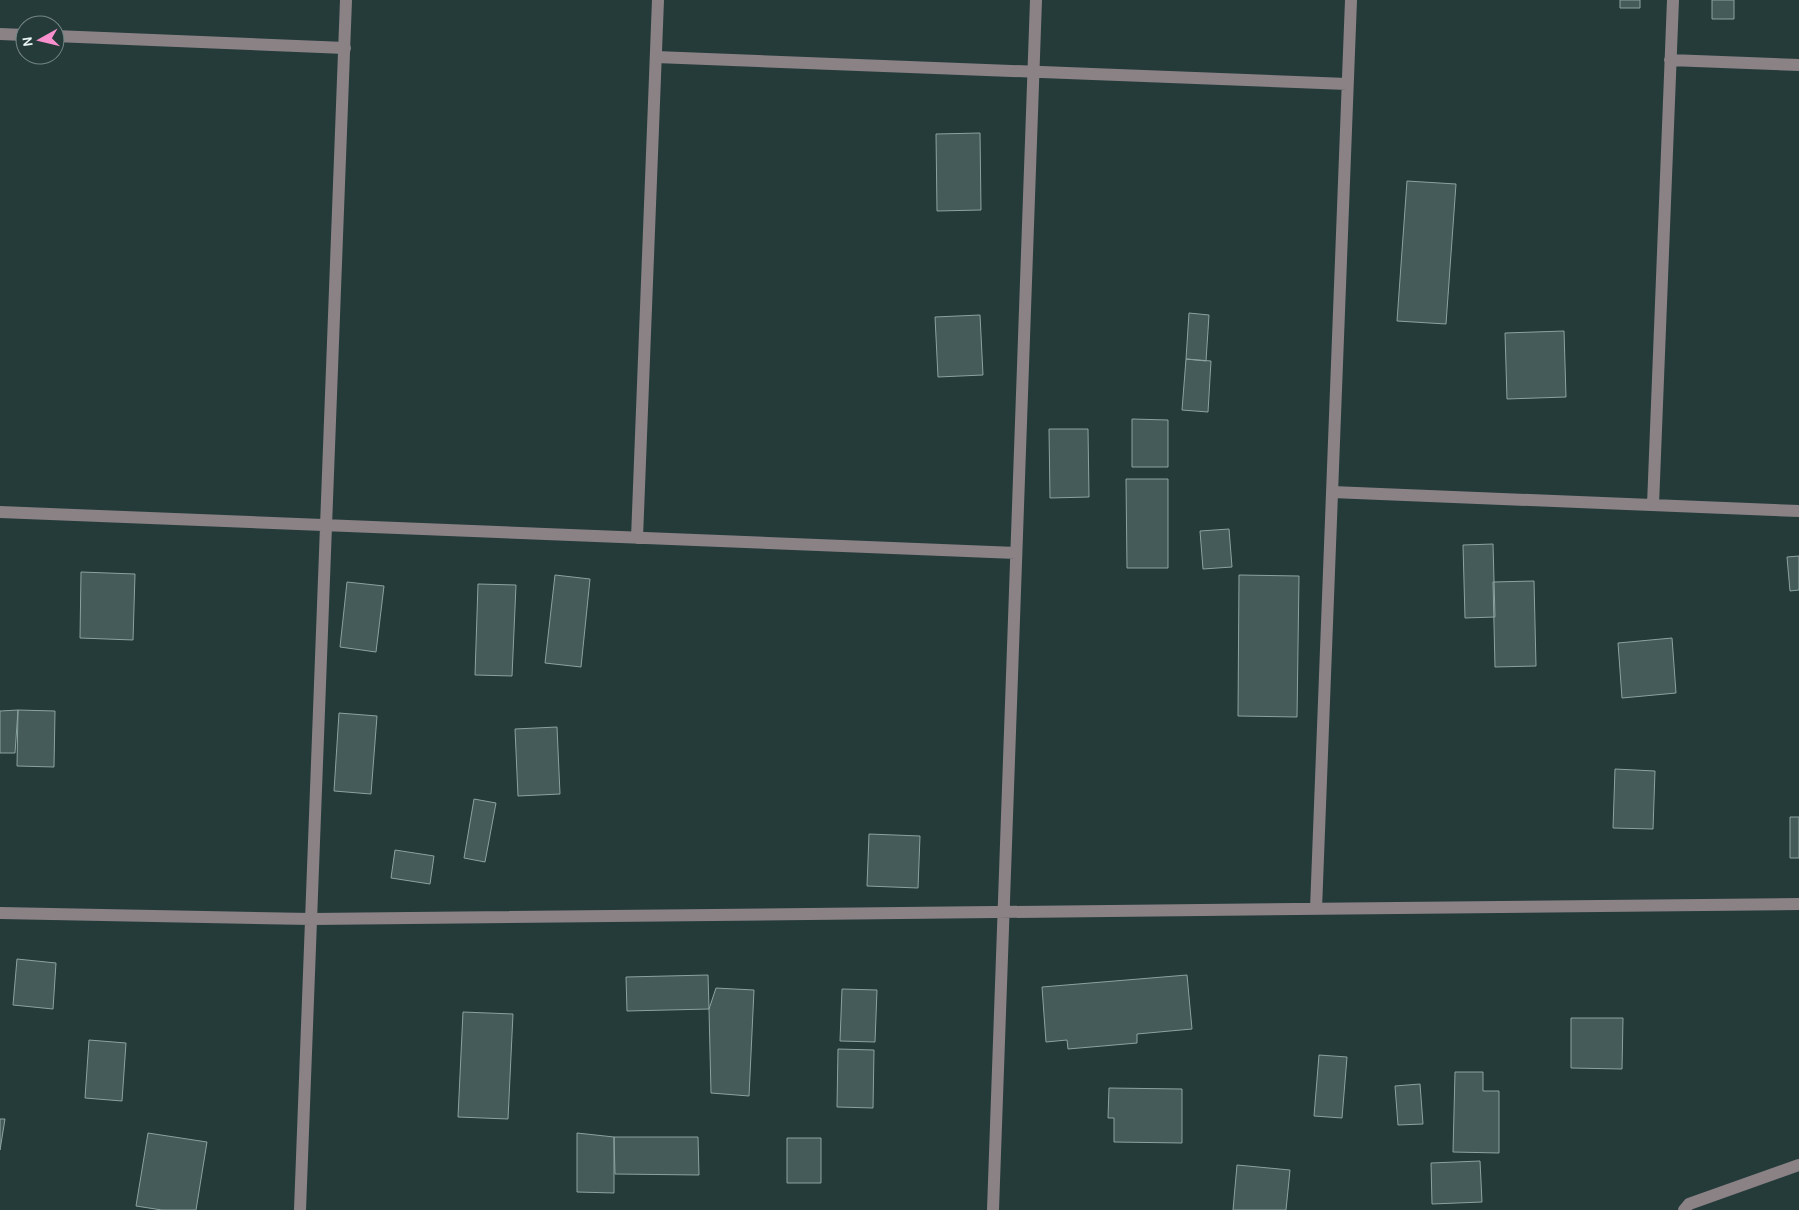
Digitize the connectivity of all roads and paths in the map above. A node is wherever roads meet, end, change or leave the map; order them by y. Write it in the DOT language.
graph roads {
  1 [pos="346,0"];
  2 [pos="658,0"];
  3 [pos="1036,0"];
  4 [pos="1351,0"];
  5 [pos="1673,0"];
  6 [pos="0,34"];
  7 [pos="15,35"];
  8 [pos="65,36"];
  9 [pos="344,48"];
  10 [pos="656,56"];
  11 [pos="1670,60"];
  12 [pos="1799,65"];
  13 [pos="1033,72"];
  14 [pos="1347,84"];
  15 [pos="1332,492"];
  16 [pos="1653,505"];
  17 [pos="1799,511"];
  18 [pos="0,512"];
  19 [pos="326,525"];
  20 [pos="637,538"];
  21 [pos="1016,553"];
  22 [pos="1799,904"];
  23 [pos="1316,909"];
  24 [pos="1004,911"];
  25 [pos="0,912"];
  26 [pos="311,919"];
  27 [pos="1799,1165"];
  28 [pos="300,1210"];
  29 [pos="993,1210"];
  30 [pos="1684,1210"];
  1 -- 9 [label="street"];
  2 -- 10 [label="street"];
  3 -- 13 [label="street"];
  4 -- 14 [label="street"];
  5 -- 11 [label="street"];
  6 -- 7 [label="street"];
  8 -- 9 [label="street"];
  9 -- 19 [label="street"];
  10 -- 13 [label="street"];
  10 -- 20 [label="street"];
  11 -- 12 [label="street"];
  11 -- 16 [label="street"];
  13 -- 14 [label="street"];
  13 -- 21 [label="street"];
  14 -- 15 [label="street"];
  15 -- 16 [label="street"];
  15 -- 23 [label="street"];
  16 -- 17 [label="street"];
  18 -- 19 [label="street"];
  19 -- 20 [label="street"];
  19 -- 26 [label="street"];
  20 -- 21 [label="street"];
  21 -- 24 [label="street"];
  22 -- 23 [label="street"];
  23 -- 24 [label="street"];
  24 -- 26 [label="street"];
  24 -- 29 [label="street"];
  25 -- 26 [label="street"];
  26 -- 28 [label="street"];
  27 -- 30 [label="street"];
}
